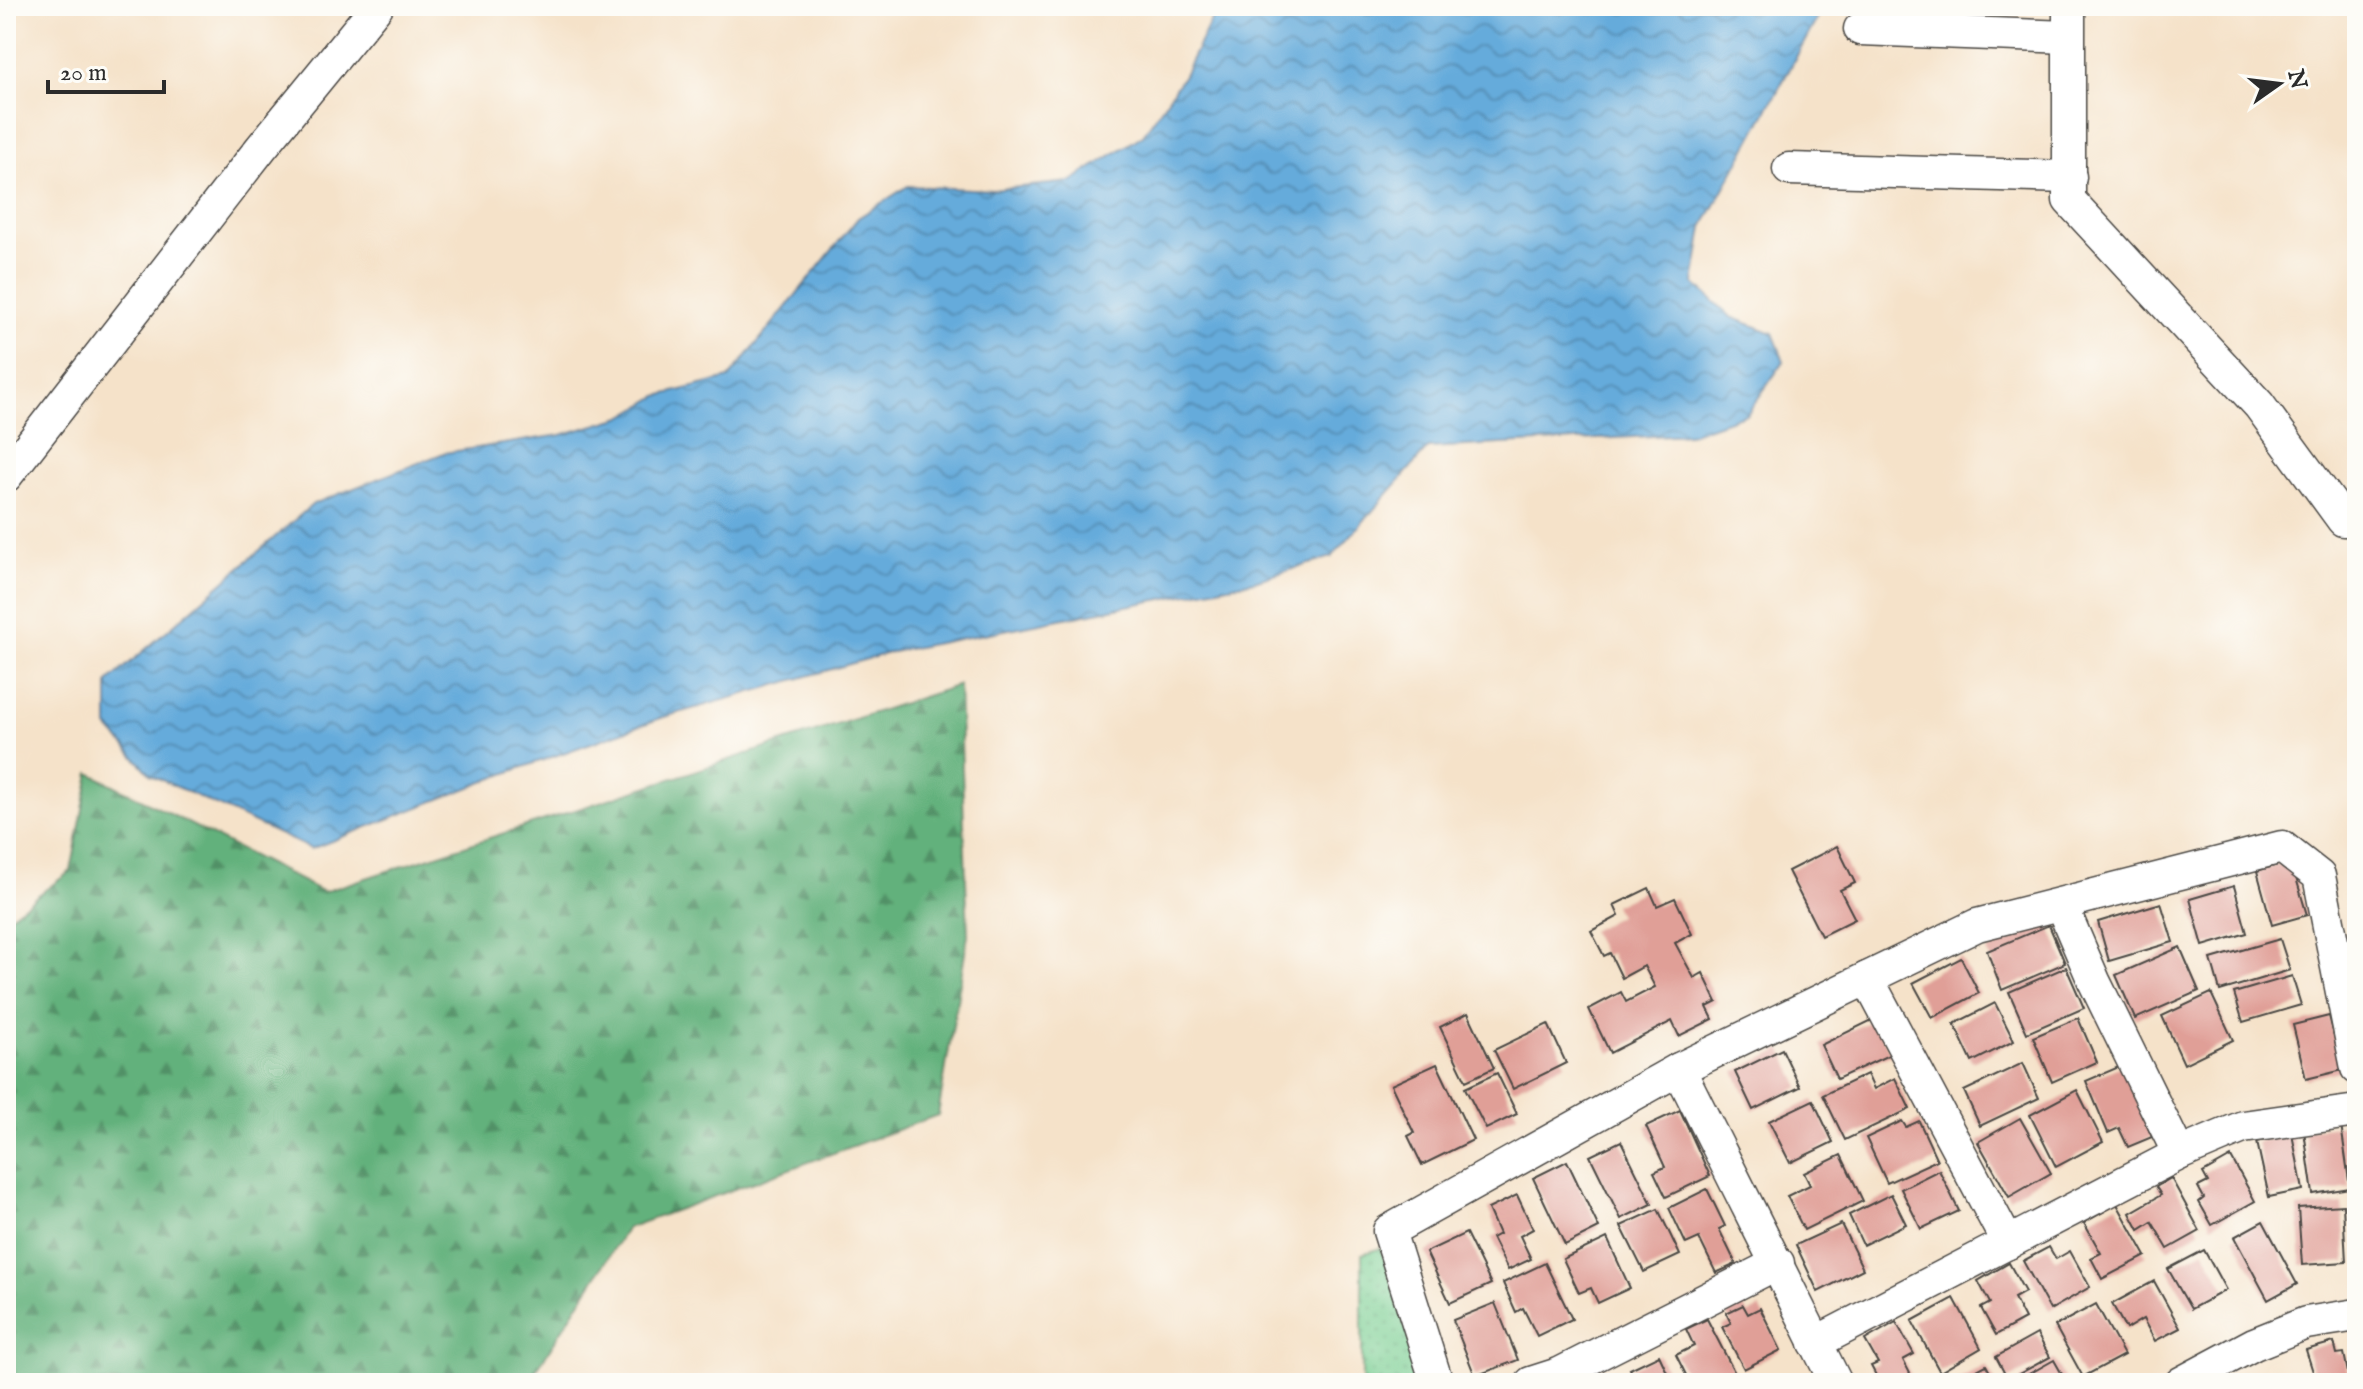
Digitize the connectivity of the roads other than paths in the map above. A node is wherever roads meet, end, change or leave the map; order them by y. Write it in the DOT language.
graph roads {
  1 [pos="377,6"];
  2 [pos="2068,22"];
  3 [pos="1860,29"];
  4 [pos="1789,169"];
  5 [pos="2070,177"];
  6 [pos="6,476"];
  7 [pos="2357,520"];
  8 [pos="2061,904"];
  9 [pos="1867,978"];
  10 [pos="2357,1068"];
  11 [pos="1679,1069"];
  12 [pos="2357,1111"];
  13 [pos="2179,1154"];
  14 [pos="2008,1243"];
  15 [pos="1778,1263"];
  16 [pos="2357,1315"];
  17 [pos="1815,1343"];
  18 [pos="1437,1383"];
  19 [pos="1531,1383"];
  20 [pos="1836,1383"];
  21 [pos="2181,1383"];
  1 -- 6 [label="street"];
  2 -- 3 [label="street"];
  2 -- 5 [label="street"];
  4 -- 5 [label="street"];
  5 -- 7 [label="street"];
  8 -- 9 [label="street"];
  8 -- 10 [label="street"];
  8 -- 13 [label="street"];
  9 -- 11 [label="street"];
  9 -- 14 [label="street"];
  11 -- 15 [label="street"];
  11 -- 18 [label="street"];
  12 -- 13 [label="street"];
  13 -- 14 [label="street"];
  14 -- 17 [label="street"];
  15 -- 17 [label="street"];
  15 -- 19 [label="street"];
  16 -- 21 [label="street"];
  17 -- 20 [label="street"];
}
